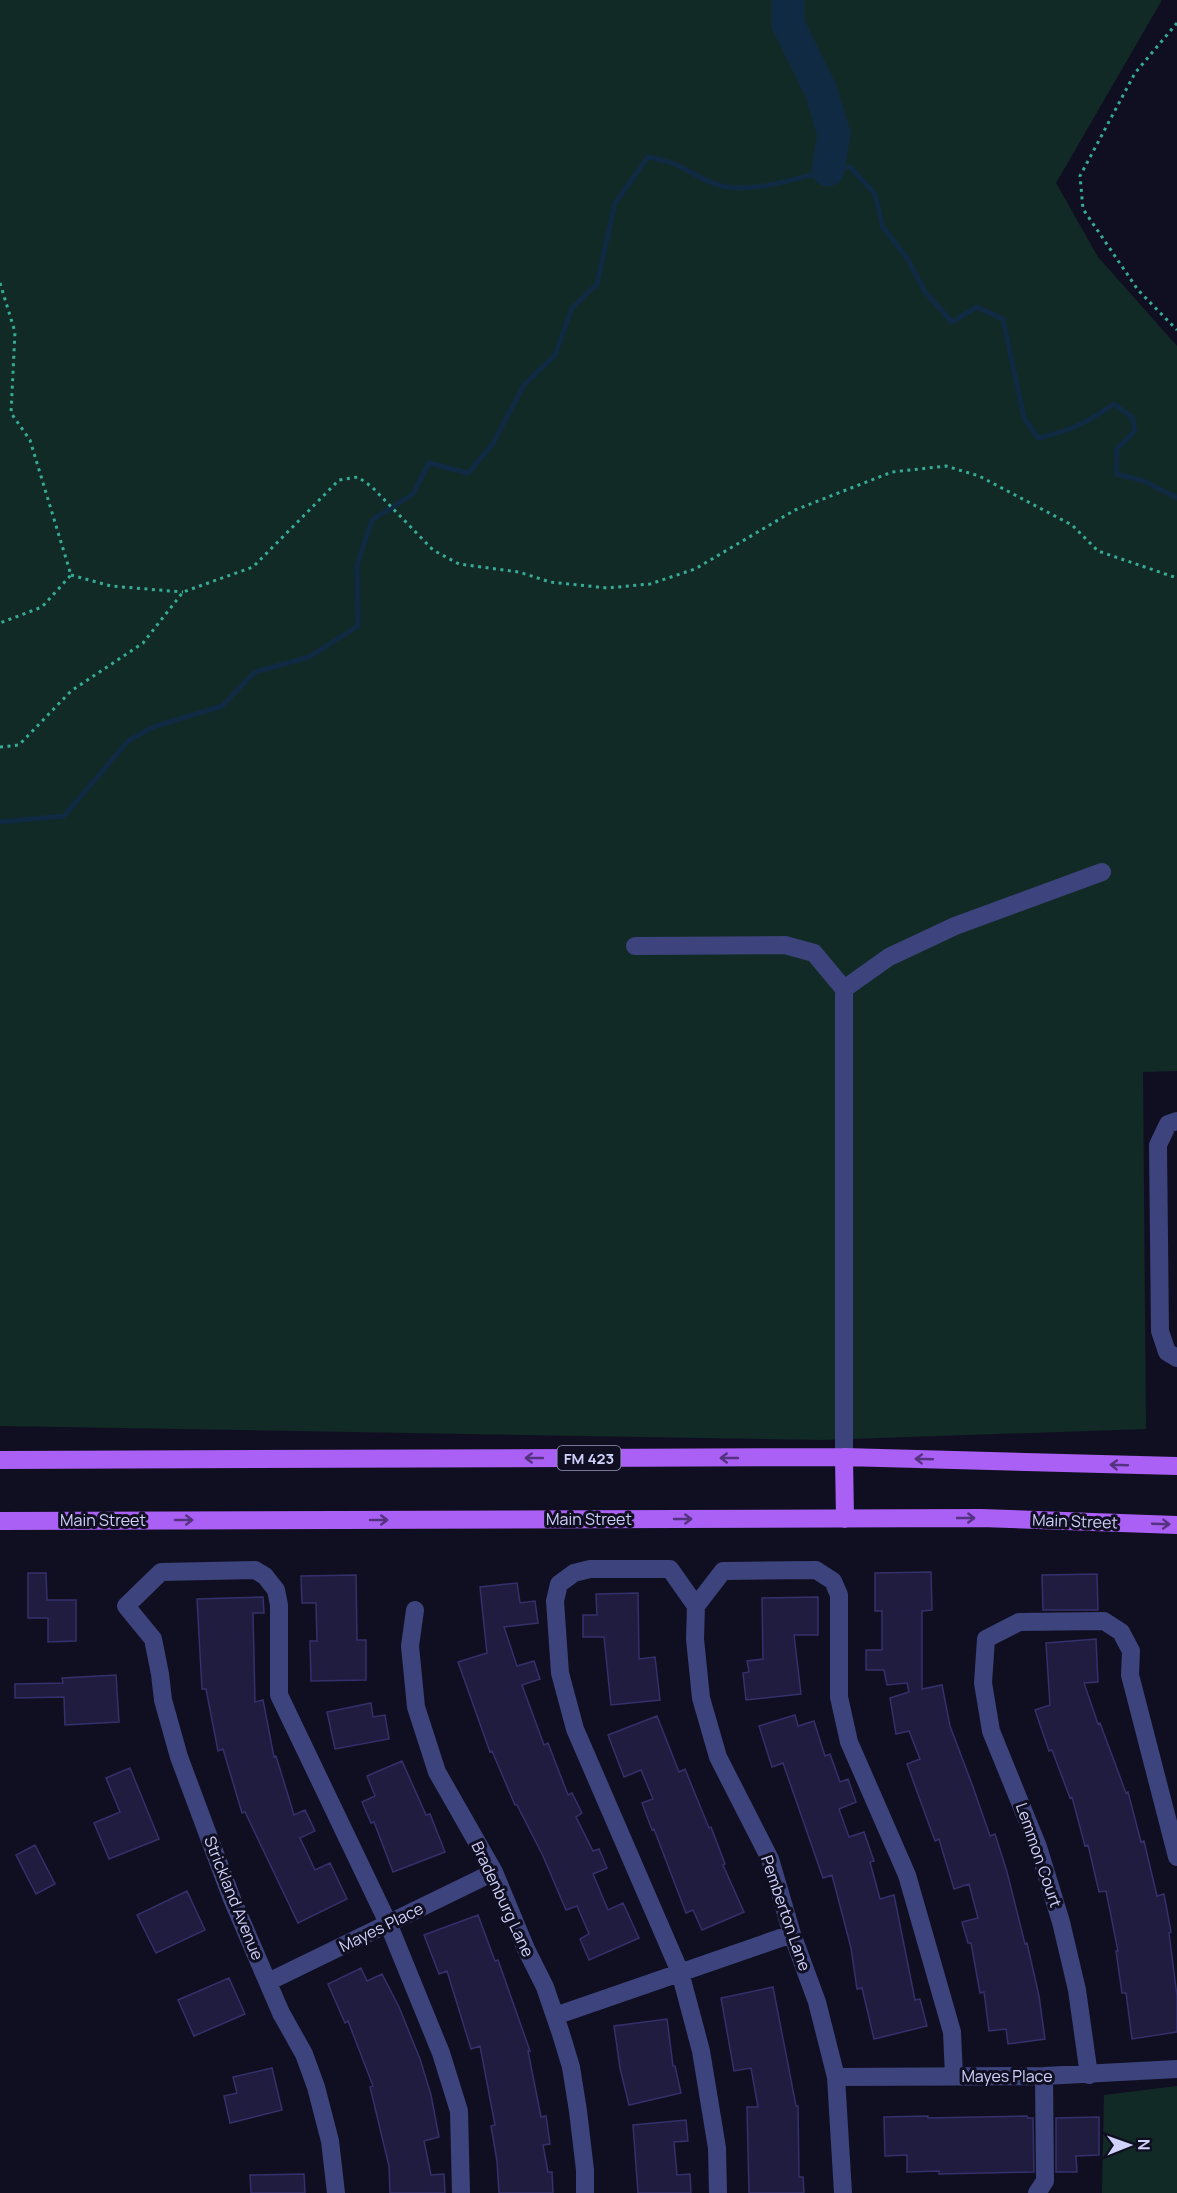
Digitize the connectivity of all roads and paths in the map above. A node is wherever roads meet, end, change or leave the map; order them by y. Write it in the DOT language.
graph roads {
  1 [pos="1177,23"];
  2 [pos="0,283"];
  3 [pos="1177,330"];
  4 [pos="71,575"];
  5 [pos="1177,578"];
  6 [pos="183,592"];
  7 [pos="0,623"];
  8 [pos="0,747"];
  9 [pos="1102,872"];
  10 [pos="635,946"];
  11 [pos="844,989"];
  12 [pos="1177,1121"];
  13 [pos="1177,1358"];
  14 [pos="844,1457"];
  15 [pos="0,1460"];
  16 [pos="1177,1466"];
  17 [pos="845,1519"];
  18 [pos="0,1521"];
  19 [pos="1177,1525"];
  20 [pos="696,1606"];
  21 [pos="415,1610"];
  22 [pos="1177,1857"];
  23 [pos="494,1872"];
  24 [pos="388,1923"];
  25 [pos="792,1934"];
  26 [pos="680,1972"];
  27 [pos="268,1982"];
  28 [pos="555,2016"];
  29 [pos="1177,2069"];
  30 [pos="1089,2075"];
  31 [pos="954,2076"];
  32 [pos="1044,2076"];
  33 [pos="836,2077"];
  34 [pos="336,2193"];
  35 [pos="461,2193"];
  36 [pos="585,2193"];
  37 [pos="718,2193"];
  38 [pos="843,2193"];
  39 [pos="1037,2193"];
  1 -- 3 [label="path"];
  2 -- 4 [label="path"];
  4 -- 6 [label="path"];
  4 -- 7 [label="path"];
  5 -- 6 [label="path"];
  6 -- 8 [label="path"];
  9 -- 11 [label="street"];
  10 -- 11 [label="street"];
  11 -- 14 [label="street"];
  12 -- 13 [label="street"];
  14 -- 15 [label="main road, FM 423, one-way"];
  16 -- 14 [label="main road, FM 423, one-way"];
  14 -- 17 [label="main road"];
  18 -- 17 [label="main road, Main Street, one-way"];
  17 -- 19 [label="main road, Main Street, one-way"];
  20 -- 25 [label="street, Pemberton Lane"];
  20 -- 26 [label="street"];
  20 -- 31 [label="street"];
  21 -- 23 [label="street, Bradenburg Lane"];
  22 -- 30 [label="street, Lemmon Court"];
  23 -- 24 [label="street, Mayes Place"];
  23 -- 28 [label="street, Bradenburg Lane"];
  24 -- 27 [label="street, Mayes Place"];
  24 -- 27 [label="street, Strickland Avenue"];
  24 -- 35 [label="street"];
  25 -- 26 [label="street"];
  25 -- 33 [label="street, Pemberton Lane"];
  26 -- 28 [label="street"];
  26 -- 37 [label="street"];
  27 -- 34 [label="street, Strickland Avenue"];
  28 -- 36 [label="street, Bradenburg Lane"];
  29 -- 30 [label="street, Mayes Place"];
  30 -- 32 [label="street, Mayes Place"];
  31 -- 32 [label="street, Mayes Place"];
  31 -- 33 [label="street, Mayes Place"];
  32 -- 39 [label="street"];
  33 -- 38 [label="street, Pemberton Lane"];
}
